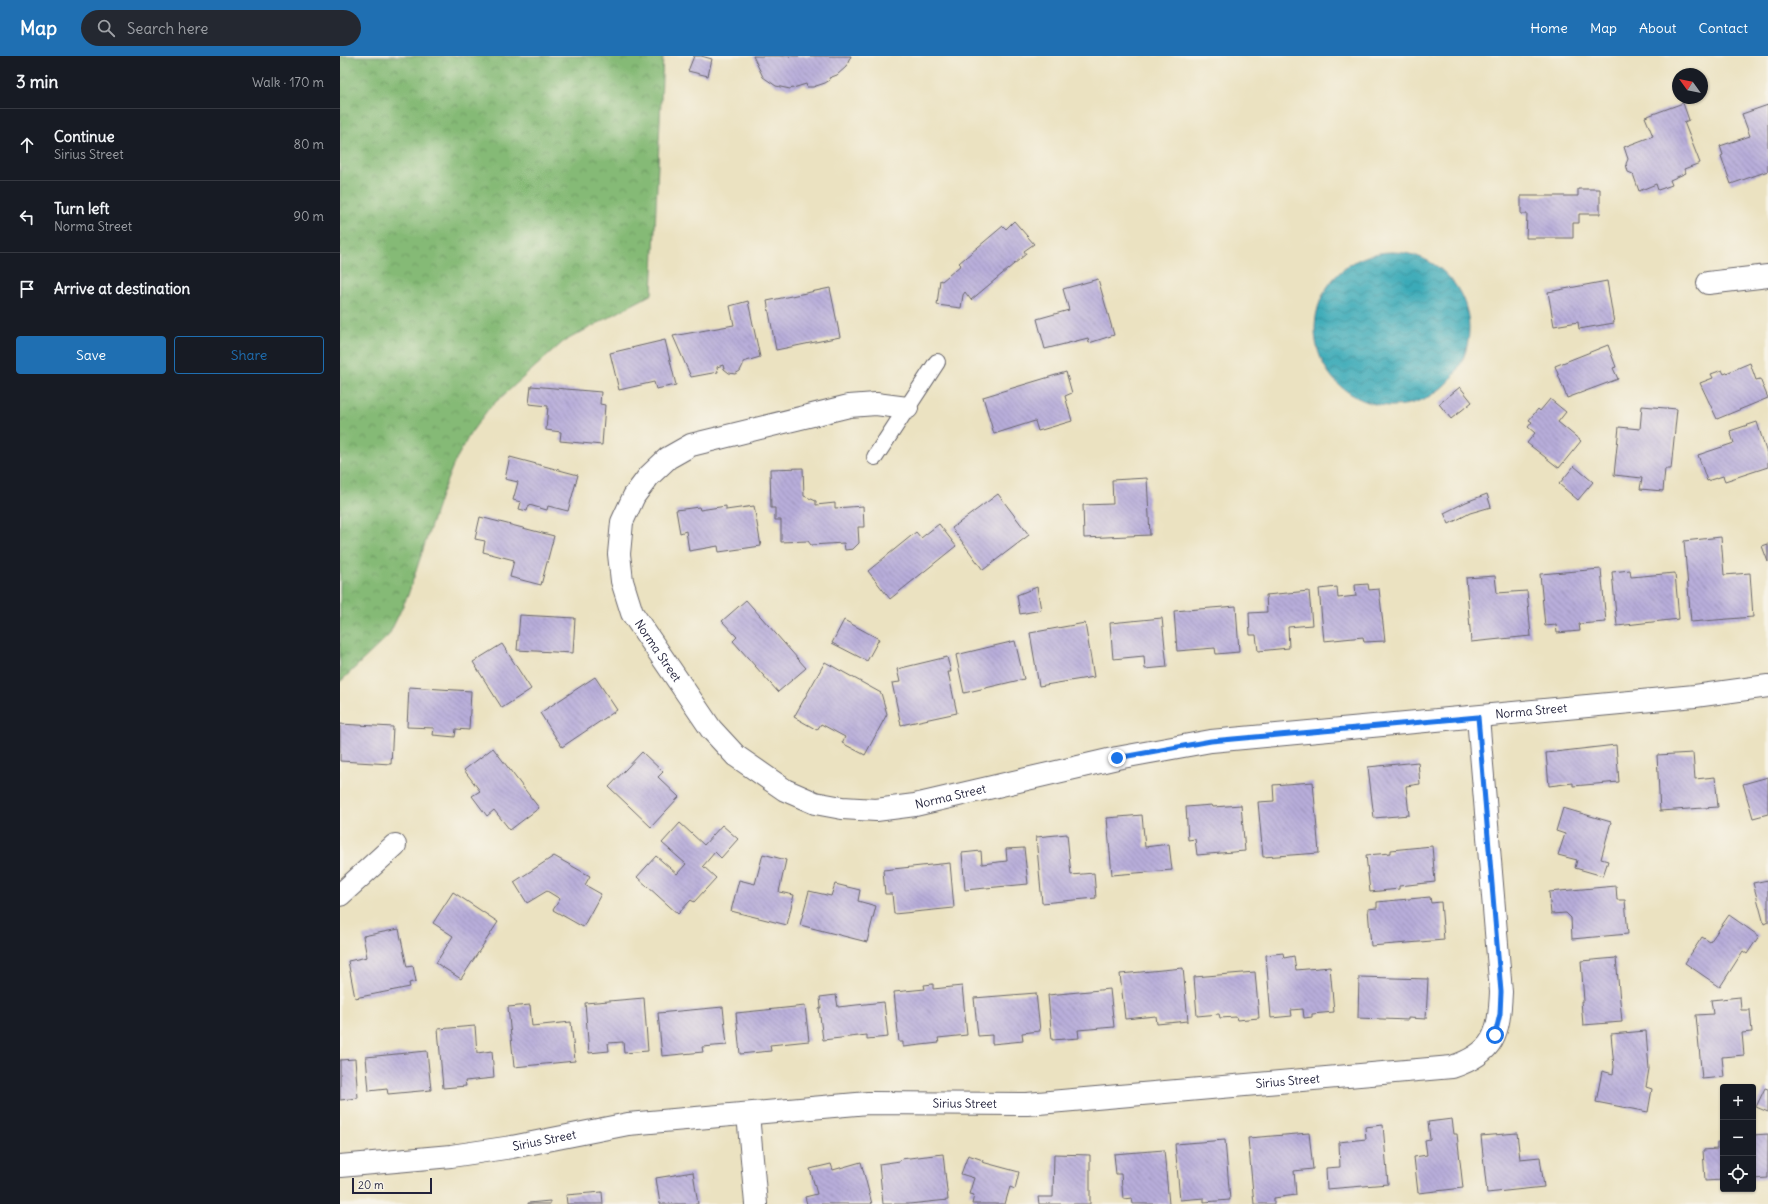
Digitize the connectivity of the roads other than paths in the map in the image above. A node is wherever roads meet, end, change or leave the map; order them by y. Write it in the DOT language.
graph roads {
  1 [pos="1768,276"];
  2 [pos="1708,283"];
  3 [pos="937,362"];
  4 [pos="907,408"];
  5 [pos="875,457"];
  6 [pos="1768,686"];
  7 [pos="1478,717"];
  8 [pos="394,844"];
  9 [pos="340,895"];
  10 [pos="748,1114"];
  11 [pos="340,1166"];
  12 [pos="756,1204"];
  1 -- 2 [label="street"];
  3 -- 4 [label="lane"];
  4 -- 5 [label="lane"];
  4 -- 7 [label="street, Norma Street"];
  6 -- 7 [label="street, Norma Street"];
  7 -- 10 [label="street, Sirius Street"];
  8 -- 9 [label="street"];
  10 -- 11 [label="street, Sirius Street"];
  10 -- 12 [label="street"];
}
